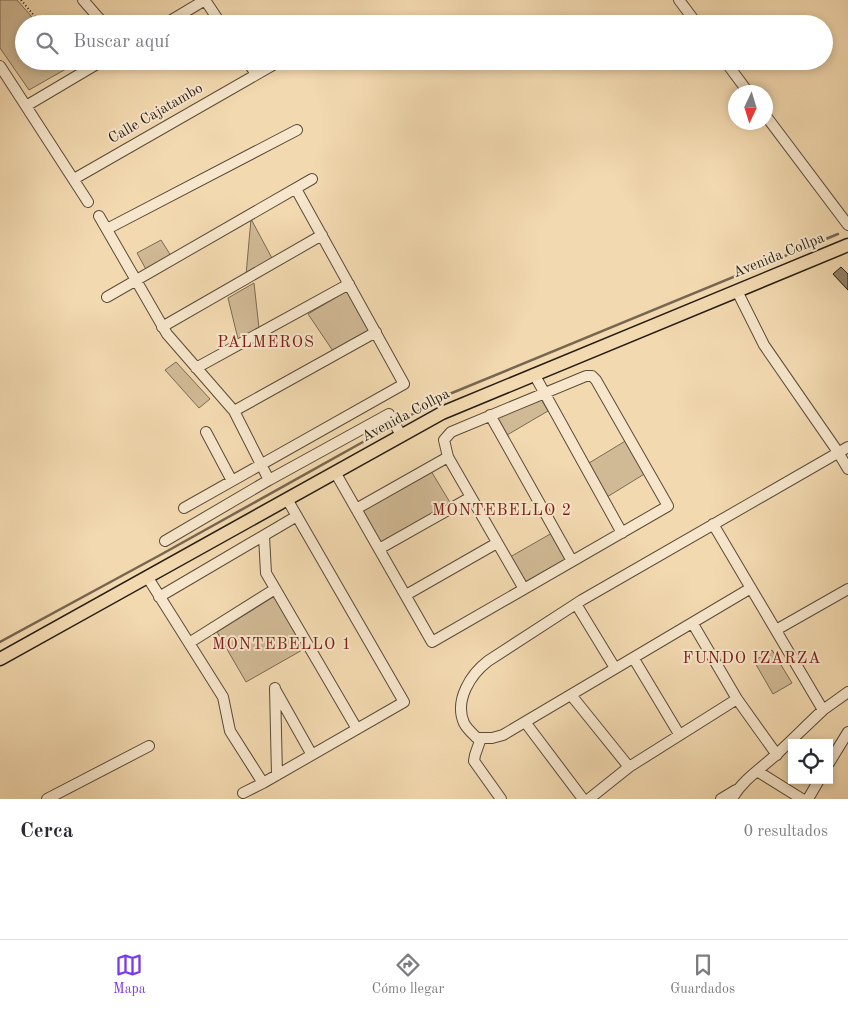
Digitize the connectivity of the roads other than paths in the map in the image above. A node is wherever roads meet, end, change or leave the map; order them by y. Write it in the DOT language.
graph roads {
  1 [pos="83,0"];
  2 [pos="205,0"];
  3 [pos="679,0"];
  4 [pos="96,15"];
  5 [pos="180,15"];
  6 [pos="216,15"];
  7 [pos="690,15"];
  8 [pos="0,66"];
  9 [pos="87,70"];
  10 [pos="253,70"];
  11 [pos="263,70"];
  12 [pos="732,70"];
  13 [pos="256,74"];
  14 [pos="743,85"];
  15 [pos="26,106"];
  16 [pos="773,125"];
  17 [pos="297,130"];
  18 [pos="74,179"];
  19 [pos="312,179"];
  20 [pos="296,189"];
  21 [pos="88,202"];
  22 [pos="99,216"];
  23 [pos="848,225"];
  24 [pos="107,229"];
  25 [pos="322,235"];
  26 [pos="848,245"];
  27 [pos="137,280"];
  28 [pos="349,284"];
  29 [pos="737,291"];
  30 [pos="107,297"];
  31 [pos="162,326"];
  32 [pos="376,332"];
  33 [pos="196,368"];
  34 [pos="534,374"];
  35 [pos="543,394"];
  36 [pos="234,411"];
  37 [pos="490,415"];
  38 [pos="206,432"];
  39 [pos="401,435"];
  40 [pos="848,447"];
  41 [pos="838,452"];
  42 [pos="448,456"];
  43 [pos="261,466"];
  44 [pos="848,469"];
  45 [pos="335,472"];
  46 [pos="269,480"];
  47 [pos="232,482"];
  48 [pos="471,497"];
  49 [pos="287,499"];
  50 [pos="184,508"];
  51 [pos="356,509"];
  52 [pos="297,516"];
  53 [pos="713,524"];
  54 [pos="622,533"];
  55 [pos="264,536"];
  56 [pos="165,541"];
  57 [pos="497,542"];
  58 [pos="379,550"];
  59 [pos="572,561"];
  60 [pos="148,578"];
  61 [pos="751,588"];
  62 [pos="276,589"];
  63 [pos="524,589"];
  64 [pos="848,589"];
  65 [pos="406,595"];
  66 [pos="159,597"];
  67 [pos="576,604"];
  68 [pos="693,624"];
  69 [pos="776,630"];
  70 [pos="189,643"];
  71 [pos="0,659"];
  72 [pos="634,659"];
  73 [pos="614,668"];
  74 [pos="848,692"];
  75 [pos="571,695"];
  76 [pos="737,698"];
  77 [pos="823,710"];
  78 [pos="525,722"];
  79 [pos="357,729"];
  80 [pos="848,732"];
  81 [pos="680,734"];
  82 [pos="481,738"];
  83 [pos="149,746"];
  84 [pos="312,755"];
  85 [pos="777,755"];
  86 [pos="833,756"];
  87 [pos="629,767"];
  88 [pos="757,771"];
  89 [pos="277,775"];
  90 [pos="263,783"];
  91 [pos="817,784"];
  92 [pos="243,793"];
  93 [pos="734,795"];
  94 [pos="47,799"];
  95 [pos="500,799"];
  96 [pos="583,799"];
  97 [pos="589,799"];
  98 [pos="721,799"];
  99 [pos="802,799"];
  100 [pos="808,799"];
  1 -- 4 [label="street"];
  2 -- 5 [label="street"];
  2 -- 6 [label="street"];
  3 -- 7 [label="street"];
  8 -- 15 [label="street"];
  9 -- 15 [label="street"];
  10 -- 13 [label="street"];
  11 -- 13 [label="street, Calle Cajatambo"];
  12 -- 14 [label="street"];
  13 -- 18 [label="street, Calle Cajatambo"];
  15 -- 18 [label="street"];
  16 -- 23 [label="street"];
  17 -- 24 [label="street"];
  18 -- 21 [label="street"];
  19 -- 20 [label="street"];
  20 -- 25 [label="street"];
  20 -- 27 [label="street"];
  22 -- 24 [label="street"];
  24 -- 27 [label="street"];
  25 -- 28 [label="street"];
  25 -- 31 [label="street"];
  26 -- 29 [label="main road, Avenida Collpa"];
  27 -- 30 [label="street"];
  27 -- 31 [label="street"];
  28 -- 32 [label="street"];
  28 -- 33 [label="street"];
  29 -- 34 [label="main road, Avenida Collpa"];
  29 -- 41 [label="street"];
  31 -- 33 [label="street"];
  32 -- 36 [label="street"];
  32 -- 43 [label="street"];
  33 -- 36 [label="street"];
  34 -- 35 [label="street"];
  34 -- 39 [label="main road, Avenida Collpa"];
  35 -- 37 [label="street"];
  35 -- 54 [label="street"];
  35 -- 54 [label="street"];
  36 -- 43 [label="street"];
  37 -- 42 [label="street"];
  37 -- 59 [label="street"];
  38 -- 47 [label="street"];
  39 -- 45 [label="main road, Avenida Collpa"];
  39 -- 46 [label="street"];
  40 -- 41 [label="street"];
  41 -- 44 [label="street"];
  41 -- 53 [label="street"];
  42 -- 48 [label="street"];
  42 -- 51 [label="street"];
  43 -- 46 [label="street"];
  43 -- 47 [label="street"];
  45 -- 49 [label="main road, Avenida Collpa"];
  45 -- 51 [label="street"];
  46 -- 56 [label="street"];
  47 -- 50 [label="street"];
  48 -- 57 [label="street"];
  48 -- 58 [label="street"];
  49 -- 52 [label="street"];
  49 -- 60 [label="main road, Avenida Collpa"];
  51 -- 58 [label="street"];
  52 -- 55 [label="street"];
  52 -- 79 [label="street"];
  53 -- 61 [label="street"];
  53 -- 67 [label="street"];
  54 -- 59 [label="street"];
  55 -- 62 [label="street"];
  55 -- 66 [label="street"];
  57 -- 63 [label="street"];
  57 -- 65 [label="street"];
  58 -- 65 [label="street"];
  59 -- 63 [label="street"];
  60 -- 66 [label="street"];
  60 -- 71 [label="main road, Avenida Collpa"];
  61 -- 68 [label="street"];
  61 -- 69 [label="street"];
  62 -- 70 [label="street"];
  62 -- 79 [label="street"];
  63 -- 65 [label="street"];
  64 -- 69 [label="street"];
  66 -- 70 [label="street"];
  67 -- 73 [label="street"];
  67 -- 82 [label="street"];
  68 -- 72 [label="street"];
  68 -- 76 [label="street"];
  69 -- 77 [label="street"];
  70 -- 90 [label="street"];
  72 -- 73 [label="street"];
  72 -- 81 [label="street"];
  73 -- 75 [label="street"];
  74 -- 77 [label="street"];
  75 -- 78 [label="street"];
  75 -- 87 [label="street"];
  76 -- 81 [label="street"];
  76 -- 85 [label="street"];
  77 -- 85 [label="street"];
  78 -- 82 [label="street"];
  78 -- 96 [label="street"];
  79 -- 84 [label="street"];
  80 -- 86 [label="street"];
  81 -- 87 [label="street"];
  82 -- 95 [label="street"];
  83 -- 94 [label="street"];
  84 -- 89 [label="street"];
  84 -- 89 [label="street"];
  85 -- 88 [label="street"];
  87 -- 97 [label="street"];
  88 -- 93 [label="street"];
  88 -- 99 [label="street"];
  89 -- 90 [label="street"];
  90 -- 92 [label="street"];
  91 -- 100 [label="street"];
  93 -- 98 [label="street"];
}
